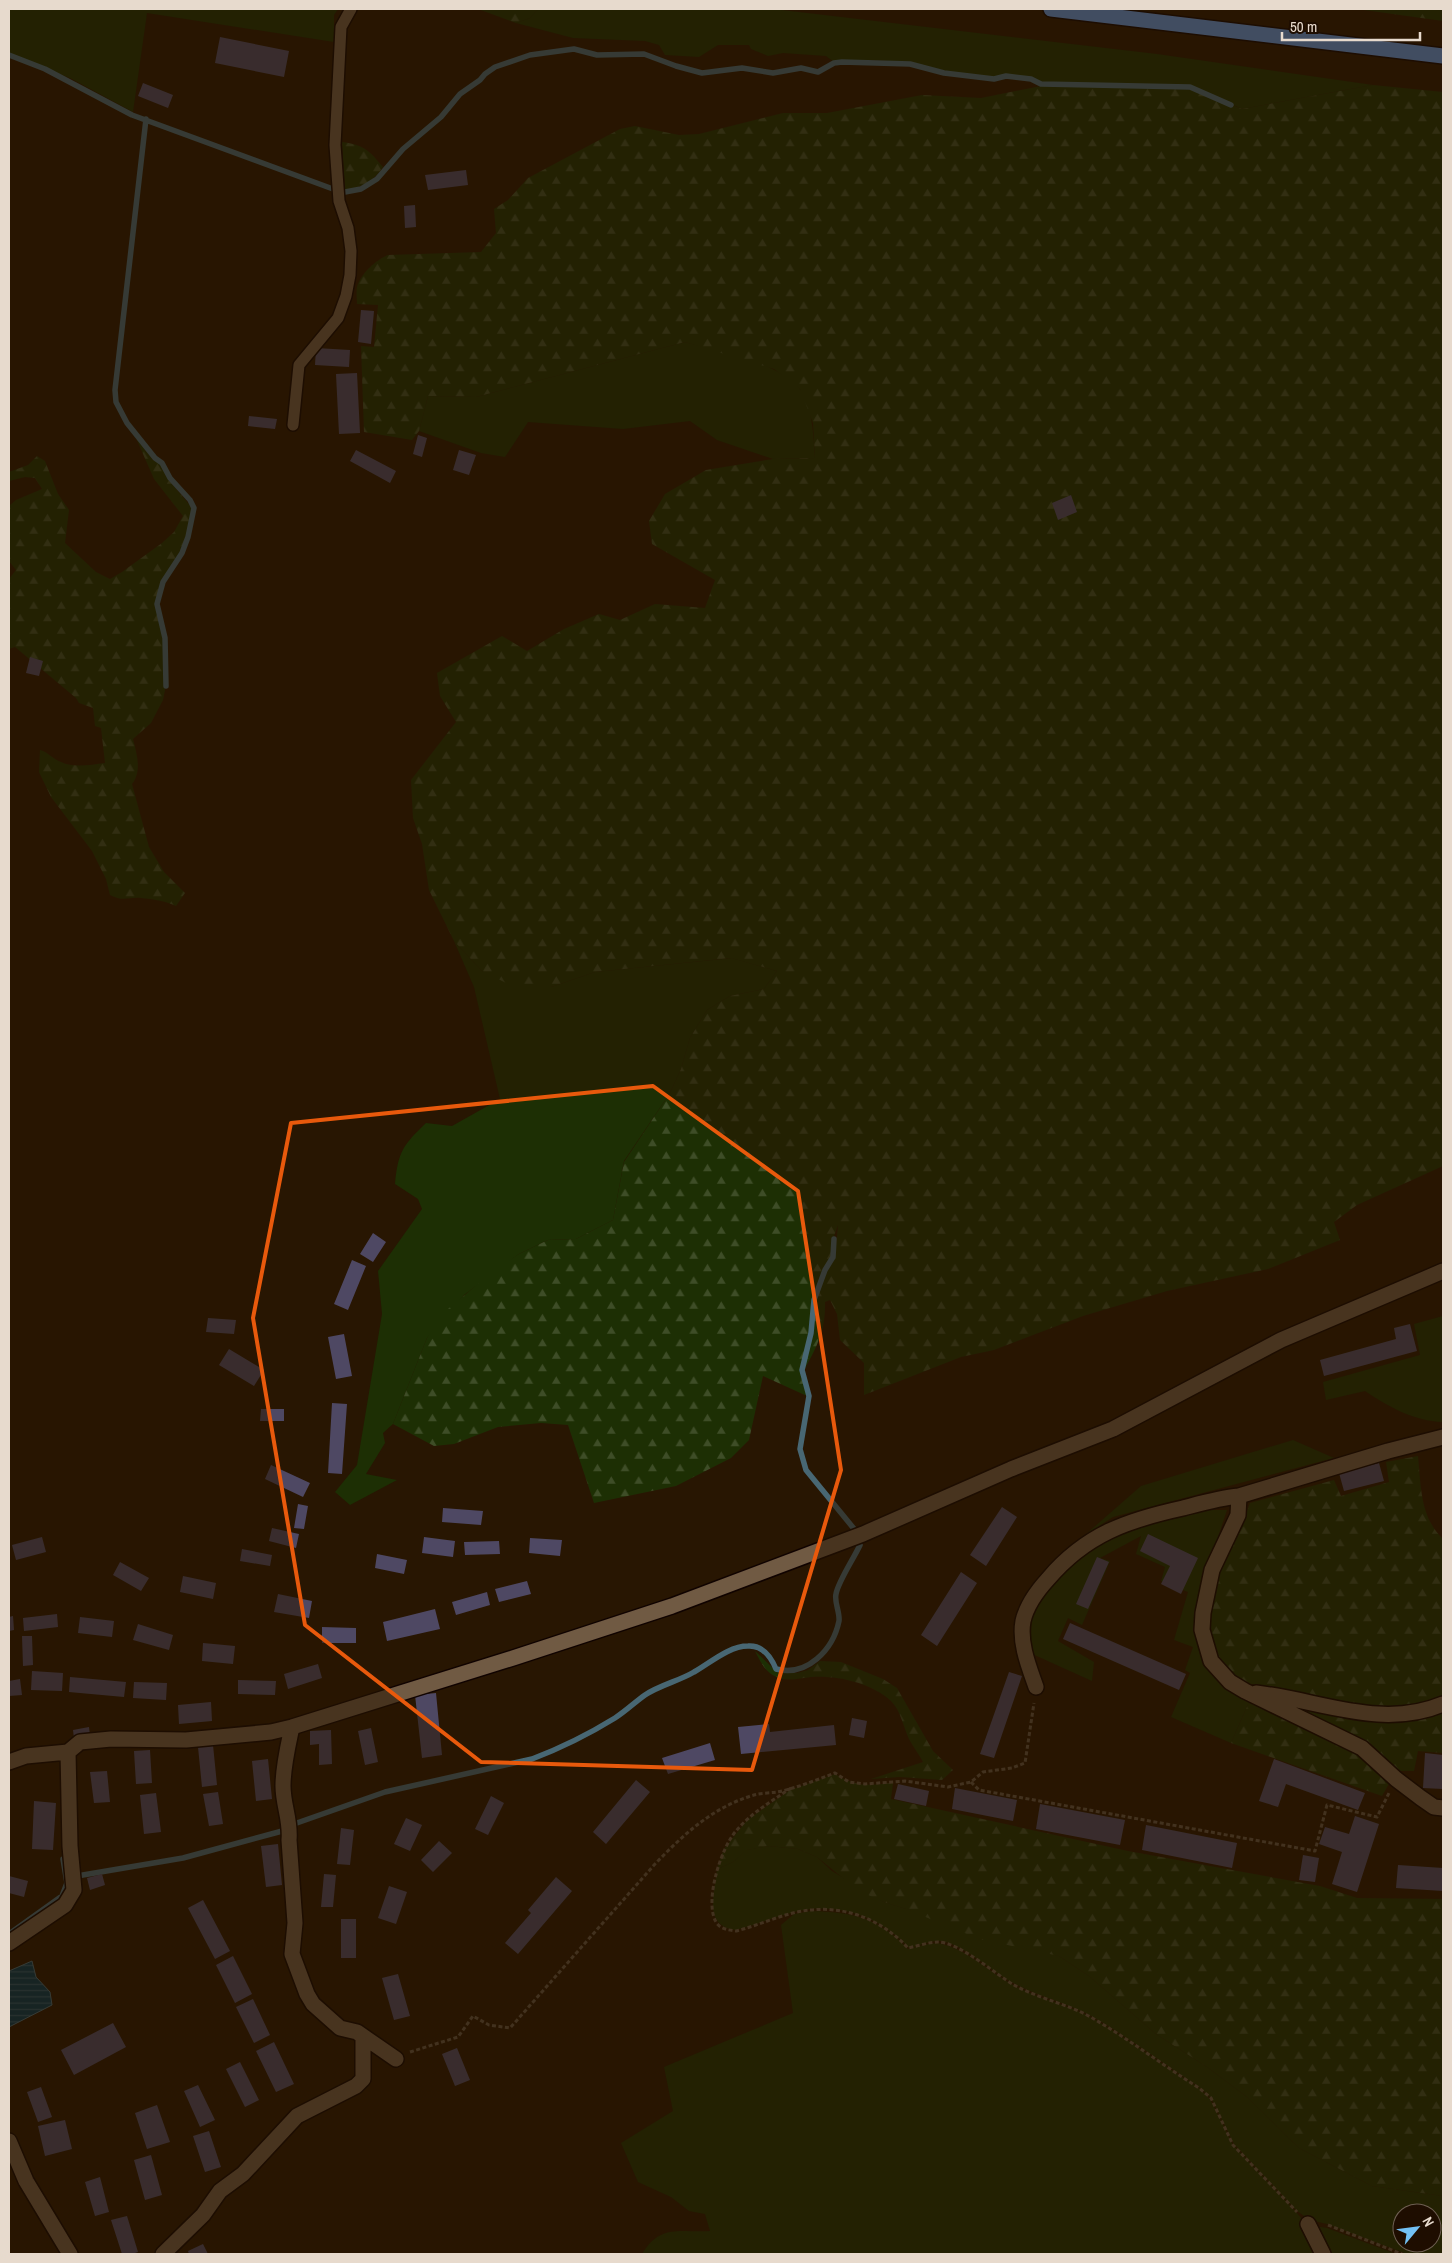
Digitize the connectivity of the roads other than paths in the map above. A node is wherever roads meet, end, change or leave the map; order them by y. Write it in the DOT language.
graph roads {
  1 [pos="351,9"];
  2 [pos="1051,9"];
  3 [pos="1443,56"];
  4 [pos="293,425"];
  5 [pos="1443,1271"];
  6 [pos="1443,1437"];
  7 [pos="1239,1496"];
  8 [pos="1036,1687"];
  9 [pos="1245,1691"];
  10 [pos="1443,1704"];
  11 [pos="292,1727"];
  12 [pos="68,1752"];
  13 [pos="9,1762"];
  14 [pos="1443,1808"];
  15 [pos="9,1943"];
  16 [pos="363,2037"];
  17 [pos="396,2059"];
  18 [pos="9,2141"];
  19 [pos="1308,2224"];
  20 [pos="70,2254"];
  21 [pos="163,2254"];
  22 [pos="1323,2254"];
  1 -- 4 [label="lane"];
  2 -- 3 [label="highway"];
  5 -- 11 [label="street"];
  6 -- 7 [label="street"];
  7 -- 8 [label="street"];
  7 -- 9 [label="street"];
  9 -- 10 [label="street"];
  9 -- 14 [label="street"];
  11 -- 12 [label="street"];
  11 -- 16 [label="street"];
  12 -- 13 [label="street"];
  12 -- 15 [label="street"];
  16 -- 17 [label="street"];
  16 -- 21 [label="street"];
  18 -- 20 [label="street"];
  19 -- 22 [label="street"];
}
